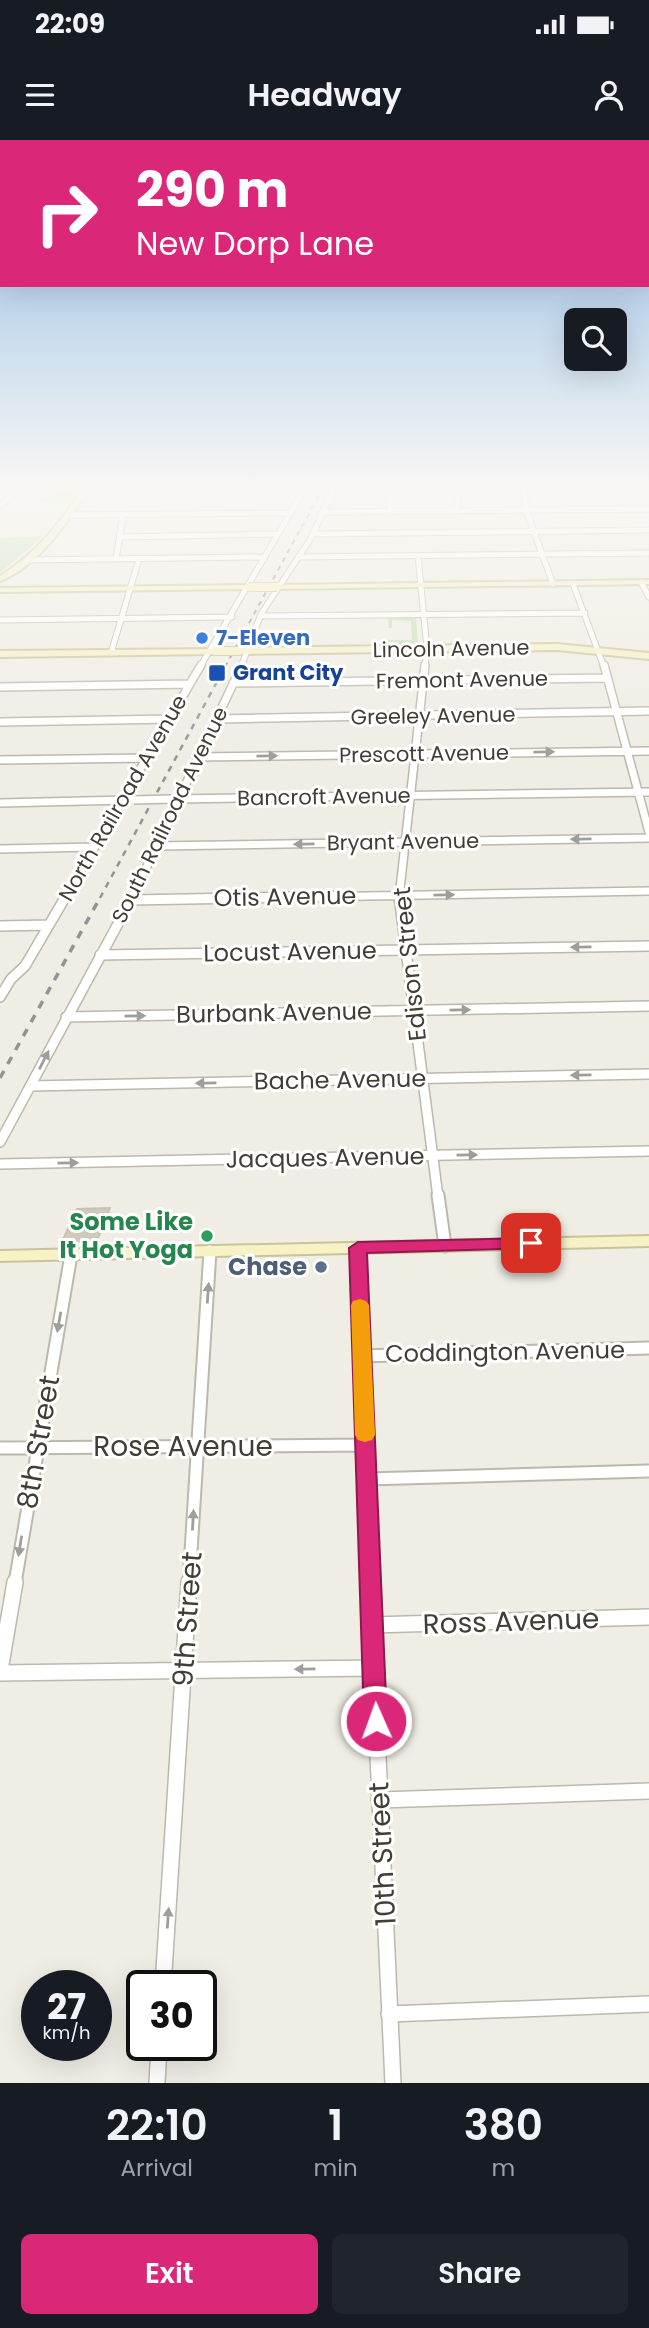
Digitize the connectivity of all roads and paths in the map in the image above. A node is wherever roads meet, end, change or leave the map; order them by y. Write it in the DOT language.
graph roads {
  1 [pos="133,579"];
  2 [pos="253,579"];
  3 [pos="283,579"];
  4 [pos="420,579"];
  5 [pos="551,579"];
  6 [pos="645,582"];
  7 [pos="553,584"];
  8 [pos="573,584"];
  9 [pos="421,585"];
  10 [pos="249,587"];
  11 [pos="277,587"];
  12 [pos="130,589"];
  13 [pos="0,590"];
  14 [pos="649,597"];
  15 [pos="585,613"];
  16 [pos="424,614"];
  17 [pos="261,616"];
  18 [pos="232,617"];
  19 [pos="121,618"];
  20 [pos="0,620"];
  21 [pos="427,649"];
  22 [pos="213,651"];
  23 [pos="241,651"];
  24 [pos="600,652"];
  25 [pos="111,653"];
  26 [pos="0,654"];
  27 [pos="649,656"];
  28 [pos="607,678"];
  29 [pos="423,681"];
  30 [pos="191,684"];
  31 [pos="233,684"];
  32 [pos="0,687"];
  33 [pos="649,711"];
  34 [pos="617,713"];
  35 [pos="419,716"];
  36 [pos="170,719"];
  37 [pos="217,719"];
  38 [pos="0,722"];
  39 [pos="627,751"];
  40 [pos="649,751"];
  41 [pos="415,754"];
  42 [pos="199,757"];
  43 [pos="147,758"];
  44 [pos="0,760"];
  45 [pos="649,792"];
  46 [pos="638,793"];
  47 [pos="410,796"];
  48 [pos="175,799"];
  49 [pos="122,800"];
  50 [pos="0,803"];
  51 [pos="649,832"];
  52 [pos="649,838"];
  53 [pos="405,842"];
  54 [pos="158,846"];
  55 [pos="95,847"];
  56 [pos="0,849"];
  57 [pos="649,891"];
  58 [pos="399,896"];
  59 [pos="131,900"];
  60 [pos="49,925"];
  61 [pos="0,926"];
  62 [pos="649,946"];
  63 [pos="404,950"];
  64 [pos="100,955"];
  65 [pos="4,980"];
  66 [pos="0,997"];
  67 [pos="649,1006"];
  68 [pos="412,1011"];
  69 [pos="66,1017"];
  70 [pos="649,1074"];
  71 [pos="422,1079"];
  72 [pos="30,1086"];
  73 [pos="0,1142"];
  74 [pos="649,1151"];
  75 [pos="434,1156"];
  76 [pos="0,1164"];
  77 [pos="649,1241"];
  78 [pos="445,1246"];
  79 [pos="358,1248"];
  80 [pos="210,1251"];
  81 [pos="71,1255"];
  82 [pos="0,1256"];
  83 [pos="649,1348"];
  84 [pos="361,1356"];
  85 [pos="366,1445"];
  86 [pos="198,1446"];
  87 [pos="37,1447"];
  88 [pos="0,1448"];
  89 [pos="649,1471"];
  90 [pos="367,1479"];
  91 [pos="649,1617"];
  92 [pos="372,1625"];
  93 [pos="374,1668"];
  94 [pos="184,1671"];
  95 [pos="0,1672"];
  96 [pos="649,1791"];
  97 [pos="379,1800"];
  98 [pos="164,1970"];
  99 [pos="649,2004"];
  100 [pos="389,2014"];
  101 [pos="158,2061"];
  102 [pos="157,2083"];
  103 [pos="393,2083"];
  1 -- 12 [label="street"];
  2 -- 10 [label="street, North Railroad Avenue"];
  3 -- 11 [label="street, South Railroad Avenue"];
  4 -- 9 [label="street, Edison Street"];
  5 -- 7 [label="street"];
  6 -- 8 [label="street"];
  6 -- 14 [label="street"];
  7 -- 8 [label="street"];
  7 -- 9 [label="street"];
  8 -- 15 [label="street"];
  9 -- 11 [label="street"];
  9 -- 16 [label="street, Edison Street"];
  10 -- 11 [label="street, bridge"];
  10 -- 12 [label="street"];
  10 -- 18 [label="street, North Railroad Avenue"];
  11 -- 17 [label="street, South Railroad Avenue"];
  12 -- 13 [label="street"];
  12 -- 19 [label="street"];
  15 -- 16 [label="street"];
  15 -- 24 [label="street"];
  16 -- 17 [label="street"];
  16 -- 21 [label="street, Edison Street"];
  17 -- 23 [label="street, South Railroad Avenue"];
  18 -- 19 [label="street"];
  18 -- 22 [label="street, North Railroad Avenue"];
  19 -- 20 [label="street"];
  19 -- 25 [label="street"];
  21 -- 23 [label="street, Lincoln Avenue"];
  21 -- 24 [label="street, Lincoln Avenue"];
  21 -- 29 [label="street, Edison Street"];
  22 -- 23 [label="street, Lincoln Avenue, bridge"];
  22 -- 25 [label="street, Lincoln Avenue"];
  22 -- 30 [label="street, North Railroad Avenue"];
  23 -- 31 [label="street, South Railroad Avenue"];
  24 -- 27 [label="street, Lincoln Avenue"];
  24 -- 28 [label="street"];
  25 -- 26 [label="street, Lincoln Avenue"];
  28 -- 29 [label="street, Fremont Avenue"];
  28 -- 34 [label="street"];
  29 -- 31 [label="street, Fremont Avenue"];
  29 -- 35 [label="street, Edison Street"];
  30 -- 32 [label="street"];
  30 -- 36 [label="street, North Railroad Avenue"];
  31 -- 37 [label="street, South Railroad Avenue"];
  33 -- 34 [label="street, Greeley Avenue"];
  34 -- 35 [label="street, Greeley Avenue"];
  34 -- 39 [label="street"];
  35 -- 37 [label="street, Greeley Avenue"];
  35 -- 41 [label="street, Edison Street"];
  36 -- 38 [label="street"];
  36 -- 43 [label="street, North Railroad Avenue"];
  37 -- 42 [label="street, South Railroad Avenue"];
  39 -- 40 [label="street, Prescott Avenue"];
  41 -- 39 [label="street, Prescott Avenue, one-way"];
  39 -- 46 [label="street"];
  42 -- 41 [label="street, Prescott Avenue, one-way"];
  41 -- 47 [label="street, Edison Street"];
  42 -- 48 [label="street, South Railroad Avenue"];
  43 -- 44 [label="street"];
  43 -- 49 [label="street, North Railroad Avenue"];
  45 -- 46 [label="street, Bancroft Avenue"];
  46 -- 47 [label="street, Bancroft Avenue"];
  46 -- 51 [label="street"];
  47 -- 48 [label="street, Bancroft Avenue"];
  47 -- 53 [label="street, Edison Street"];
  48 -- 49 [label="street, Bancroft Avenue, bridge"];
  48 -- 54 [label="street, South Railroad Avenue"];
  49 -- 50 [label="street, Bancroft Avenue"];
  49 -- 55 [label="street, North Railroad Avenue"];
  52 -- 53 [label="street, Bryant Avenue, one-way"];
  53 -- 54 [label="street, Bryant Avenue, one-way"];
  53 -- 58 [label="street, Edison Street"];
  54 -- 59 [label="street, South Railroad Avenue"];
  55 -- 56 [label="street"];
  55 -- 60 [label="street, North Railroad Avenue"];
  58 -- 57 [label="street, Otis Avenue, one-way"];
  58 -- 59 [label="street, Otis Avenue"];
  58 -- 63 [label="street, Edison Street"];
  59 -- 64 [label="street, South Railroad Avenue"];
  60 -- 61 [label="street"];
  60 -- 65 [label="street, North Railroad Avenue"];
  62 -- 63 [label="street, Locust Avenue, one-way"];
  63 -- 64 [label="street, Locust Avenue"];
  63 -- 68 [label="street, Edison Street"];
  64 -- 69 [label="street, South Railroad Avenue"];
  65 -- 66 [label="street, North Railroad Avenue"];
  68 -- 67 [label="street, Burbank Avenue, one-way"];
  69 -- 68 [label="street, Burbank Avenue, one-way"];
  68 -- 71 [label="street, Edison Street"];
  72 -- 69 [label="street, South Railroad Avenue, one-way"];
  70 -- 71 [label="street, Bache Avenue, one-way"];
  71 -- 72 [label="street, Bache Avenue, one-way"];
  71 -- 75 [label="street, Edison Street"];
  72 -- 73 [label="street, South Railroad Avenue"];
  75 -- 74 [label="street, Jacques Avenue, one-way"];
  76 -- 75 [label="street, Jacques Avenue, one-way"];
  75 -- 78 [label="street, Edison Street"];
  77 -- 78 [label="street"];
  78 -- 79 [label="street"];
  79 -- 80 [label="street"];
  79 -- 84 [label="street, 10th Street"];
  80 -- 81 [label="street"];
  86 -- 80 [label="street, 9th Street, one-way"];
  81 -- 82 [label="street"];
  81 -- 87 [label="street, 8th Street, one-way"];
  83 -- 84 [label="street, Coddington Avenue"];
  84 -- 85 [label="street, 10th Street"];
  85 -- 86 [label="street, Rose Avenue"];
  85 -- 90 [label="street, 10th Street"];
  86 -- 87 [label="street, Rose Avenue"];
  94 -- 86 [label="street, 9th Street, one-way"];
  87 -- 88 [label="street, Rose Avenue"];
  87 -- 95 [label="street, 8th Street, one-way"];
  89 -- 90 [label="street"];
  90 -- 92 [label="street, 10th Street"];
  91 -- 92 [label="street, Ross Avenue"];
  92 -- 93 [label="street, 10th Street"];
  93 -- 94 [label="street, one-way"];
  93 -- 97 [label="street, 10th Street"];
  94 -- 95 [label="street"];
  98 -- 94 [label="street, 9th Street, one-way"];
  96 -- 97 [label="street"];
  97 -- 100 [label="street, 10th Street"];
  99 -- 100 [label="street"];
  100 -- 103 [label="street, 10th Street"];
  101 -- 102 [label="street"];
}
